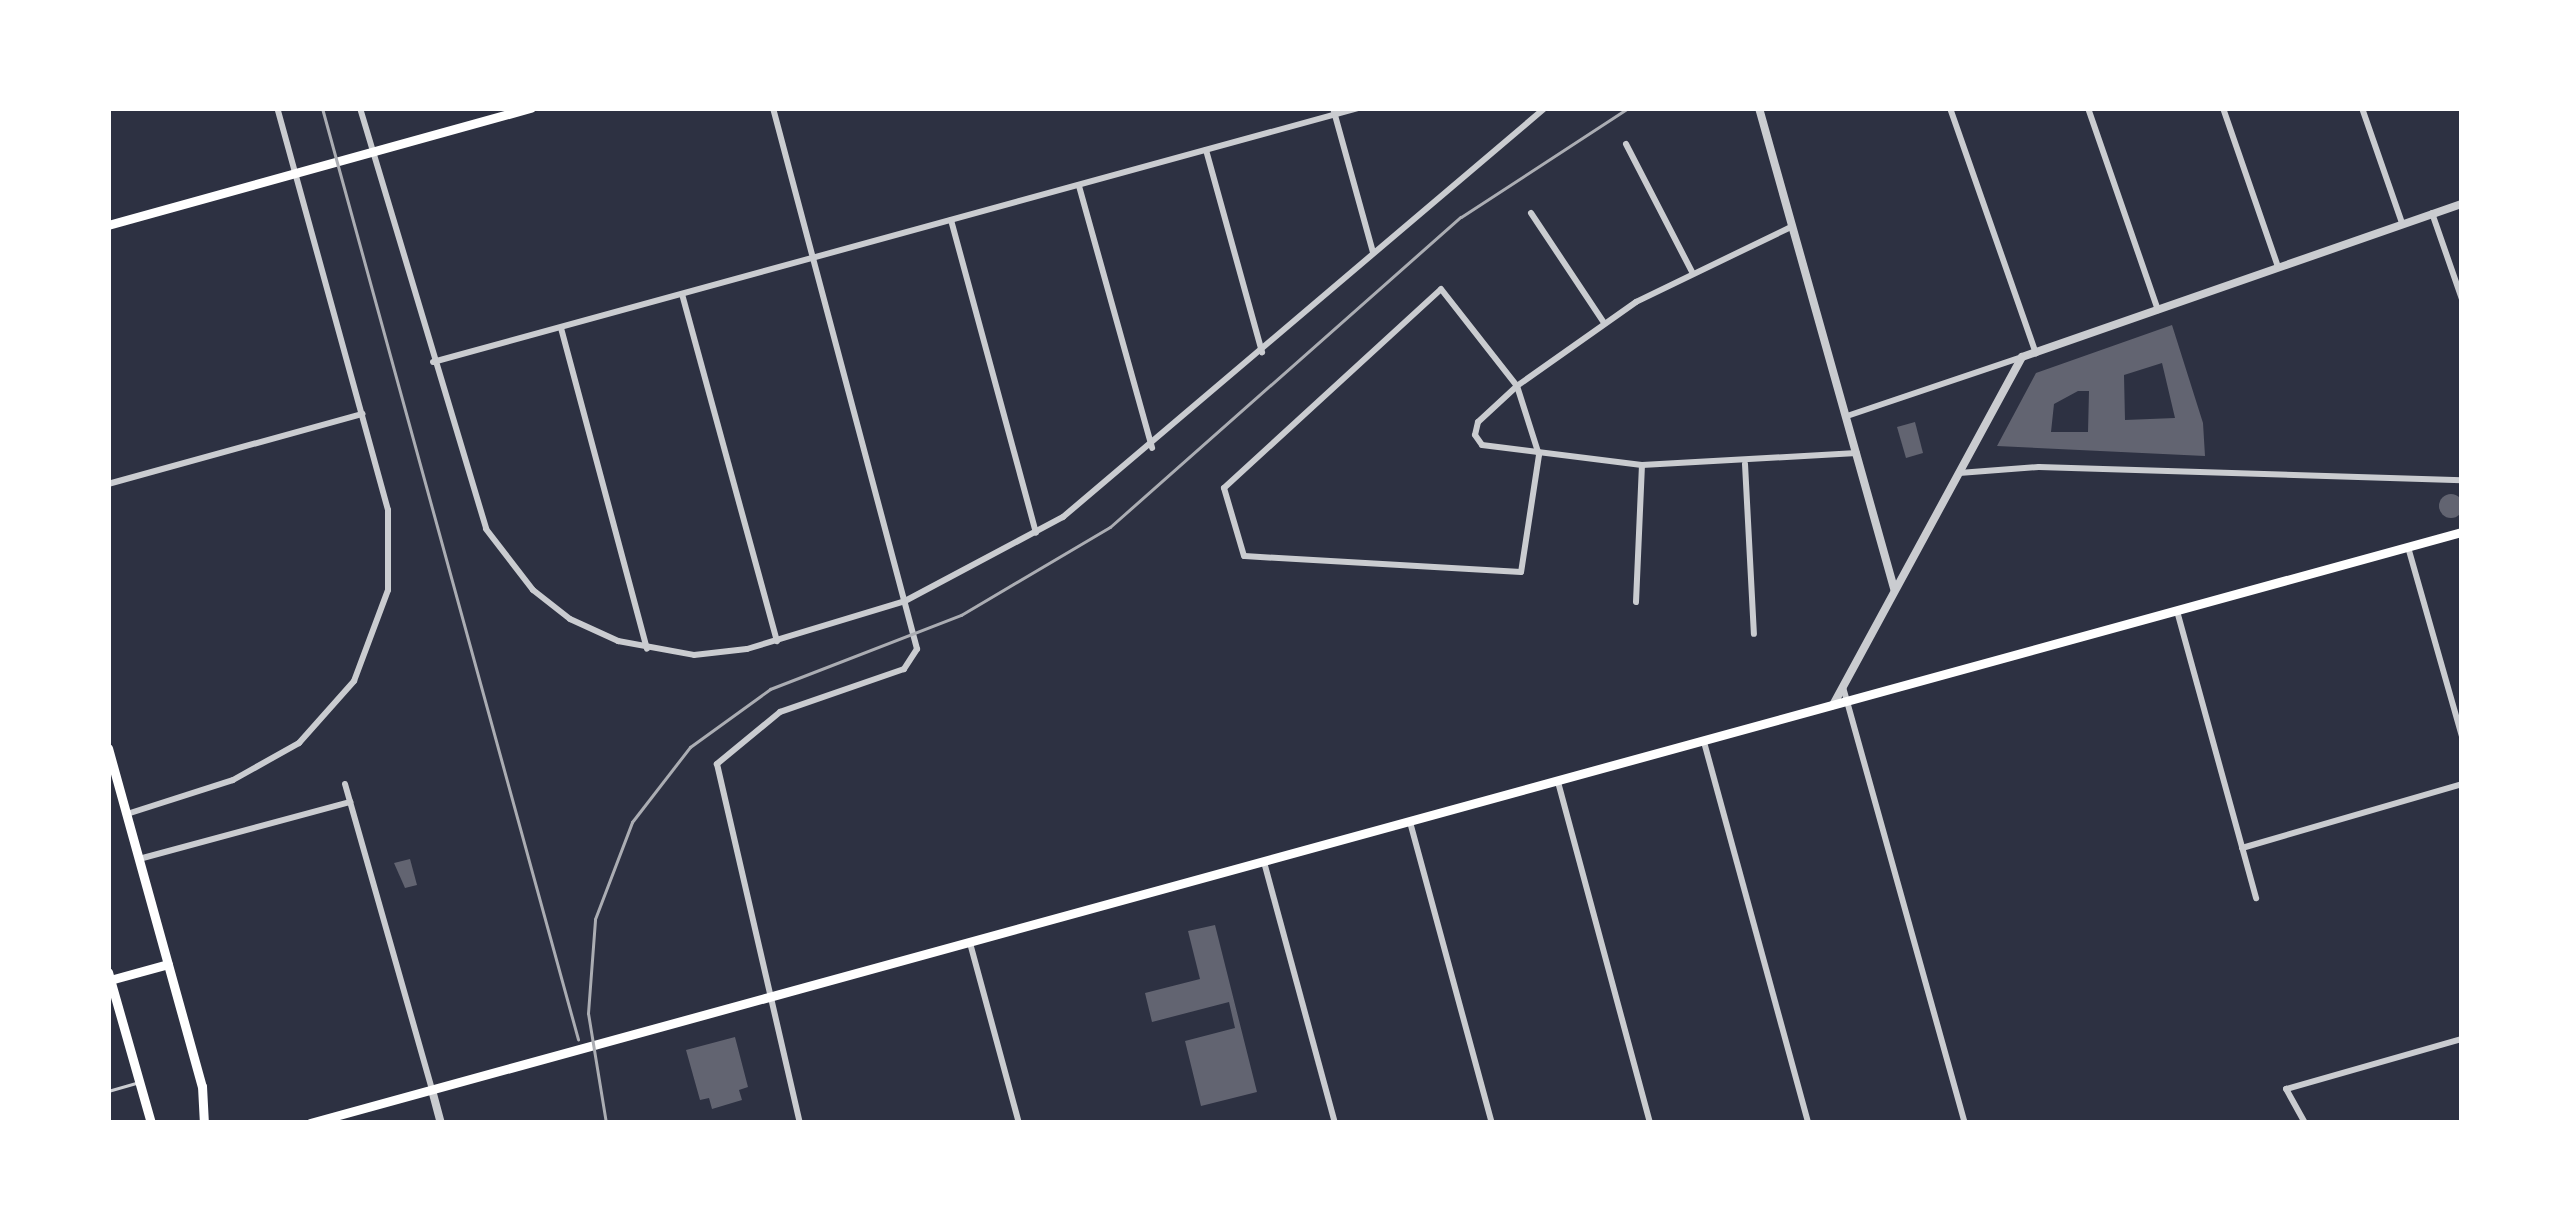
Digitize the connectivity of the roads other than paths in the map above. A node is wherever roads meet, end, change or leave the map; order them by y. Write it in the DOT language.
graph roads {
  1 [pos="278,108"];
  2 [pos="360,108"];
  3 [pos="531,108"];
  4 [pos="773,108"];
  5 [pos="1358,108"];
  6 [pos="1545,108"];
  7 [pos="1759,108"];
  8 [pos="1950,108"];
  9 [pos="2088,108"];
  10 [pos="2223,108"];
  11 [pos="2362,108"];
  12 [pos="1334,111"];
  13 [pos="1626,144"];
  14 [pos="1206,150"];
  15 [pos="371,151"];
  16 [pos="295,172"];
  17 [pos="1079,184"];
  18 [pos="2462,204"];
  19 [pos="1532,213"];
  20 [pos="2432,213"];
  21 [pos="951,220"];
  22 [pos="2402,223"];
  23 [pos="108,225"];
  24 [pos="1791,227"];
  25 [pos="1373,252"];
  26 [pos="814,257"];
  27 [pos="2278,267"];
  28 [pos="1692,272"];
  29 [pos="682,294"];
  30 [pos="2462,299"];
  31 [pos="2158,310"];
  32 [pos="1604,323"];
  33 [pos="561,327"];
  34 [pos="1262,352"];
  35 [pos="2036,352"];
  36 [pos="2022,357"];
  37 [pos="433,362"];
  38 [pos="1517,386"];
  39 [pos="363,414"];
  40 [pos="1846,416"];
  41 [pos="1152,448"];
  42 [pos="1857,453"];
  43 [pos="1539,455"];
  44 [pos="1744,464"];
  45 [pos="1642,465"];
  46 [pos="1959,472"];
  47 [pos="2462,480"];
  48 [pos="108,484"];
  49 [pos="2462,532"];
  50 [pos="1036,533"];
  51 [pos="2408,547"];
  52 [pos="1894,591"];
  53 [pos="905,601"];
  54 [pos="1636,602"];
  55 [pos="2177,611"];
  56 [pos="1754,634"];
  57 [pos="777,641"];
  58 [pos="647,649"];
  59 [pos="1843,686"];
  60 [pos="1848,702"];
  61 [pos="1832,706"];
  62 [pos="2462,736"];
  63 [pos="1704,742"];
  64 [pos="108,748"];
  65 [pos="1558,782"];
  66 [pos="344,784"];
  67 [pos="2462,784"];
  68 [pos="350,802"];
  69 [pos="127,814"];
  70 [pos="1410,822"];
  71 [pos="2242,848"];
  72 [pos="139,859"];
  73 [pos="1264,862"];
  74 [pos="2256,898"];
  75 [pos="970,943"];
  76 [pos="168,964"];
  77 [pos="109,976"];
  78 [pos="770,997"];
  79 [pos="2462,1039"];
  80 [pos="138,1082"];
  81 [pos="431,1090"];
  82 [pos="108,1091"];
  83 [pos="151,1123"];
  84 [pos="204,1123"];
  85 [pos="310,1123"];
  86 [pos="441,1123"];
  87 [pos="800,1123"];
  88 [pos="1019,1123"];
  89 [pos="1335,1123"];
  90 [pos="1492,1123"];
  91 [pos="1650,1123"];
  92 [pos="1808,1123"];
  93 [pos="1965,1123"];
  94 [pos="2305,1123"];
  1 -- 16 [label="street"];
  2 -- 15 [label="street"];
  3 -- 15 [label="main road"];
  4 -- 26 [label="street"];
  5 -- 12 [label="street"];
  6 -- 25 [label="street"];
  7 -- 24 [label="street"];
  8 -- 35 [label="street"];
  9 -- 31 [label="street"];
  10 -- 27 [label="street"];
  11 -- 22 [label="street"];
  12 -- 14 [label="street"];
  12 -- 25 [label="street"];
  13 -- 28 [label="street"];
  14 -- 17 [label="street"];
  14 -- 34 [label="street"];
  15 -- 16 [label="main road"];
  15 -- 37 [label="street"];
  16 -- 23 [label="main road"];
  16 -- 39 [label="street"];
  17 -- 21 [label="street"];
  17 -- 41 [label="street"];
  18 -- 20 [label="street"];
  19 -- 32 [label="street"];
  20 -- 22 [label="street"];
  20 -- 30 [label="street"];
  21 -- 26 [label="street"];
  21 -- 50 [label="street"];
  22 -- 27 [label="street"];
  24 -- 28 [label="street"];
  24 -- 40 [label="street"];
  25 -- 34 [label="street"];
  26 -- 29 [label="street"];
  26 -- 53 [label="street"];
  27 -- 31 [label="street"];
  28 -- 32 [label="street"];
  29 -- 33 [label="street"];
  29 -- 57 [label="street"];
  31 -- 35 [label="street"];
  32 -- 38 [label="street"];
  33 -- 37 [label="street"];
  33 -- 58 [label="street"];
  34 -- 41 [label="street"];
  35 -- 36 [label="street"];
  36 -- 40 [label="street"];
  36 -- 46 [label="street"];
  37 -- 58 [label="street"];
  38 -- 43 [label="street"];
  38 -- 43 [label="street"];
  38 -- 43 [label="street"];
  39 -- 48 [label="street"];
  39 -- 69 [label="street"];
  40 -- 42 [label="street"];
  41 -- 50 [label="street"];
  42 -- 44 [label="street"];
  42 -- 52 [label="street"];
  43 -- 45 [label="street"];
  44 -- 45 [label="street"];
  44 -- 56 [label="street"];
  45 -- 54 [label="street"];
  46 -- 47 [label="street"];
  46 -- 52 [label="street"];
  49 -- 51 [label="main road"];
  50 -- 53 [label="street"];
  51 -- 55 [label="main road"];
  51 -- 62 [label="street"];
  52 -- 59 [label="street"];
  53 -- 57 [label="street"];
  53 -- 78 [label="street"];
  55 -- 60 [label="main road"];
  55 -- 71 [label="street"];
  57 -- 58 [label="street"];
  59 -- 60 [label="street"];
  59 -- 61 [label="street"];
  60 -- 61 [label="main road"];
  60 -- 93 [label="street"];
  61 -- 63 [label="main road"];
  63 -- 65 [label="main road"];
  63 -- 92 [label="street"];
  64 -- 69 [label="main road"];
  65 -- 70 [label="main road"];
  65 -- 91 [label="street"];
  66 -- 68 [label="street"];
  67 -- 71 [label="street"];
  68 -- 72 [label="street"];
  68 -- 81 [label="street"];
  69 -- 72 [label="main road"];
  70 -- 73 [label="main road"];
  70 -- 90 [label="street"];
  71 -- 74 [label="street"];
  72 -- 76 [label="main road"];
  73 -- 75 [label="main road"];
  73 -- 89 [label="street"];
  75 -- 78 [label="main road"];
  75 -- 88 [label="street"];
  76 -- 77 [label="main road"];
  76 -- 84 [label="main road"];
  77 -- 80 [label="main road"];
  78 -- 81 [label="main road"];
  78 -- 87 [label="street"];
  79 -- 94 [label="street"];
  80 -- 82 [label="lane"];
  80 -- 83 [label="main road"];
  81 -- 85 [label="main road"];
  81 -- 86 [label="street"];
}
